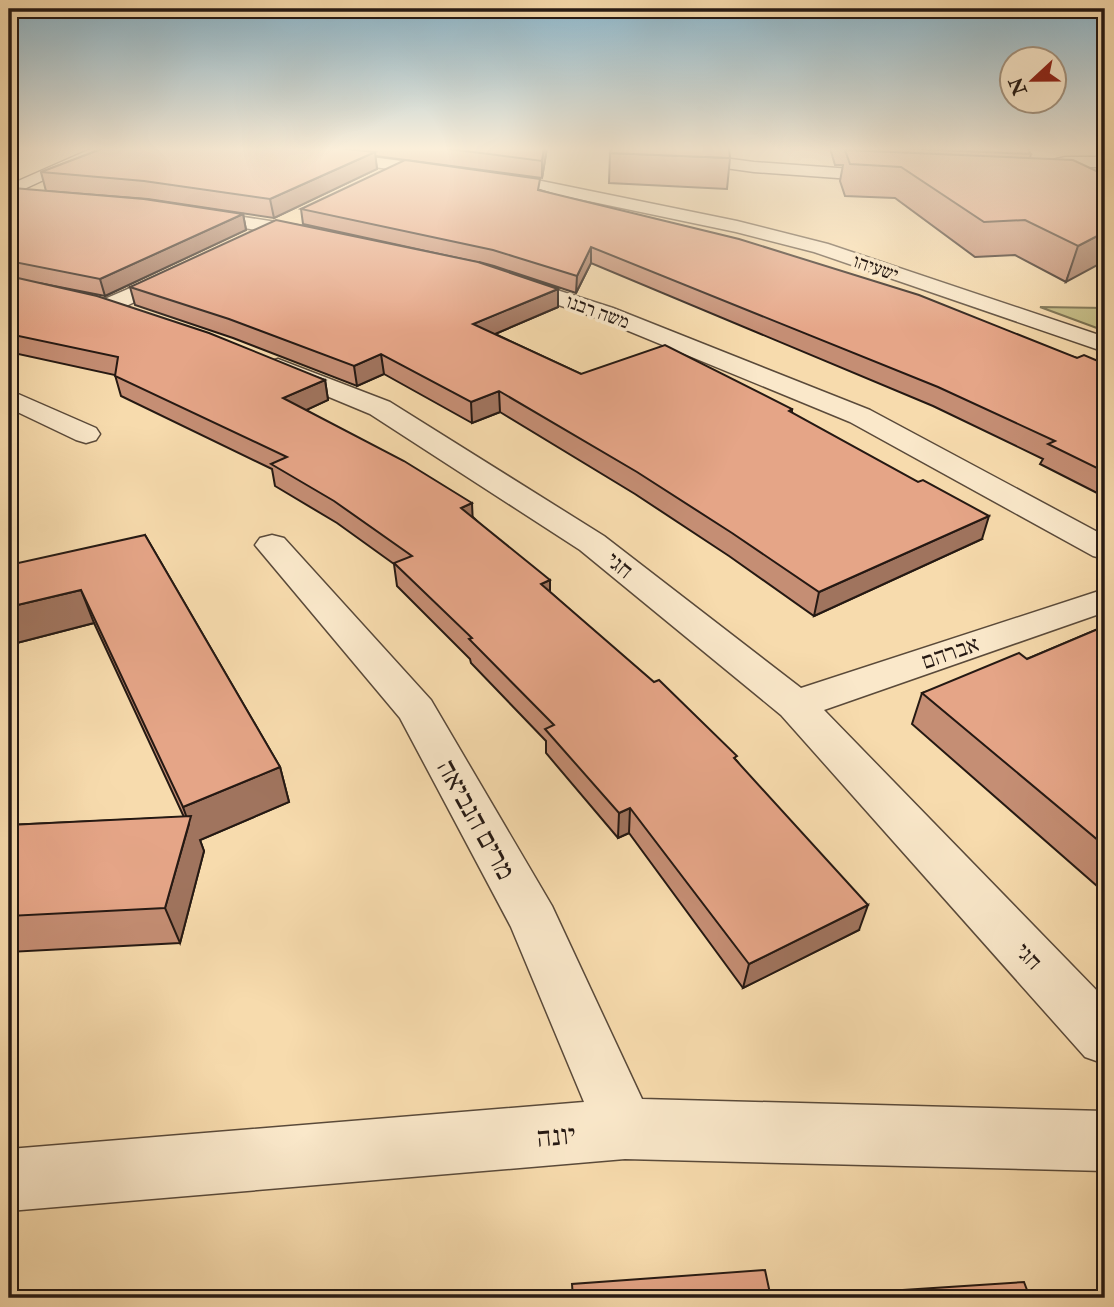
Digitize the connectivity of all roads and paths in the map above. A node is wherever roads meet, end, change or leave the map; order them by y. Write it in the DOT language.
graph roads {
  1 [pos="649,209"];
  2 [pos="174,211"];
  3 [pos="304,215"];
  4 [pos="279,227"];
  5 [pos="331,238"];
  6 [pos="243,244"];
  7 [pos="194,266"];
  8 [pos="486,272"];
  9 [pos="71,299"];
  10 [pos="108,306"];
  11 [pos="159,323"];
  12 [pos="1105,345"];
  13 [pos="247,355"];
  14 [pos="9,398"];
  15 [pos="86,434"];
  16 [pos="272,545"];
  17 [pos="1105,549"];
  18 [pos="1105,600"];
  19 [pos="795,705"];
  20 [pos="1105,1038"];
  21 [pos="625,1129"];
  22 [pos="1105,1140"];
  23 [pos="9,1180"];
  1 -- 12 [label="street, ישעיהו"];
  2 -- 4 [label="street"];
  3 -- 4 [label="street"];
  4 -- 5 [label="street"];
  4 -- 6 [label="street"];
  7 -- 10 [label="street"];
  8 -- 17 [label="street, משה רבנו"];
  9 -- 10 [label="street"];
  10 -- 11 [label="street"];
  13 -- 19 [label="street, חגי"];
  14 -- 15 [label="street"];
  16 -- 21 [label="street, מרים הנביאה"];
  18 -- 19 [label="street, אברהם"];
  19 -- 20 [label="street, חגי"];
  21 -- 22 [label="street, יונה"];
  21 -- 23 [label="street, יונה"];
}
